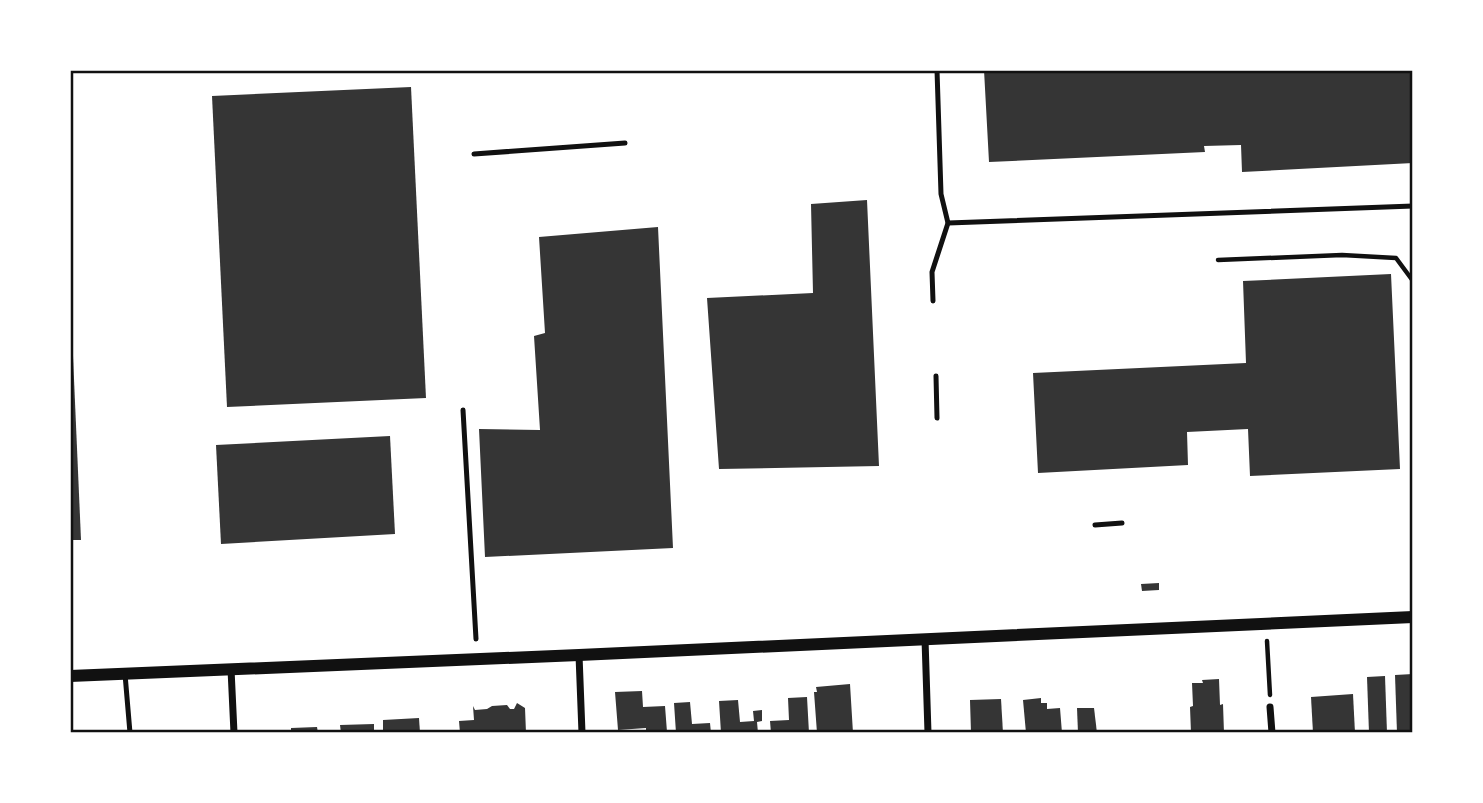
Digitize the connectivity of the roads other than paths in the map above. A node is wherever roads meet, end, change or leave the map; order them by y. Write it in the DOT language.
graph roads {
  1 [pos="937,70"];
  2 [pos="625,144"];
  3 [pos="474,154"];
  4 [pos="1413,206"];
  5 [pos="948,223"];
  6 [pos="933,301"];
  7 [pos="936,376"];
  8 [pos="463,410"];
  9 [pos="937,418"];
  10 [pos="1122,523"];
  11 [pos="1095,525"];
  12 [pos="1413,617"];
  13 [pos="476,639"];
  14 [pos="925,639"];
  15 [pos="579,655"];
  16 [pos="231,670"];
  17 [pos="125,674"];
  18 [pos="70,676"];
  19 [pos="1270,707"];
  20 [pos="130,733"];
  21 [pos="234,733"];
  22 [pos="582,733"];
  23 [pos="928,733"];
  24 [pos="1272,733"];
  1 -- 5 [label="lane"];
  2 -- 3 [label="lane"];
  4 -- 5 [label="lane"];
  5 -- 6 [label="lane"];
  7 -- 9 [label="lane"];
  8 -- 13 [label="lane"];
  10 -- 11 [label="lane"];
  12 -- 14 [label="street"];
  14 -- 15 [label="street"];
  14 -- 23 [label="street"];
  15 -- 16 [label="street"];
  15 -- 22 [label="street"];
  16 -- 17 [label="street"];
  16 -- 21 [label="street"];
  17 -- 18 [label="street"];
  17 -- 20 [label="lane"];
  19 -- 24 [label="street"];
}
